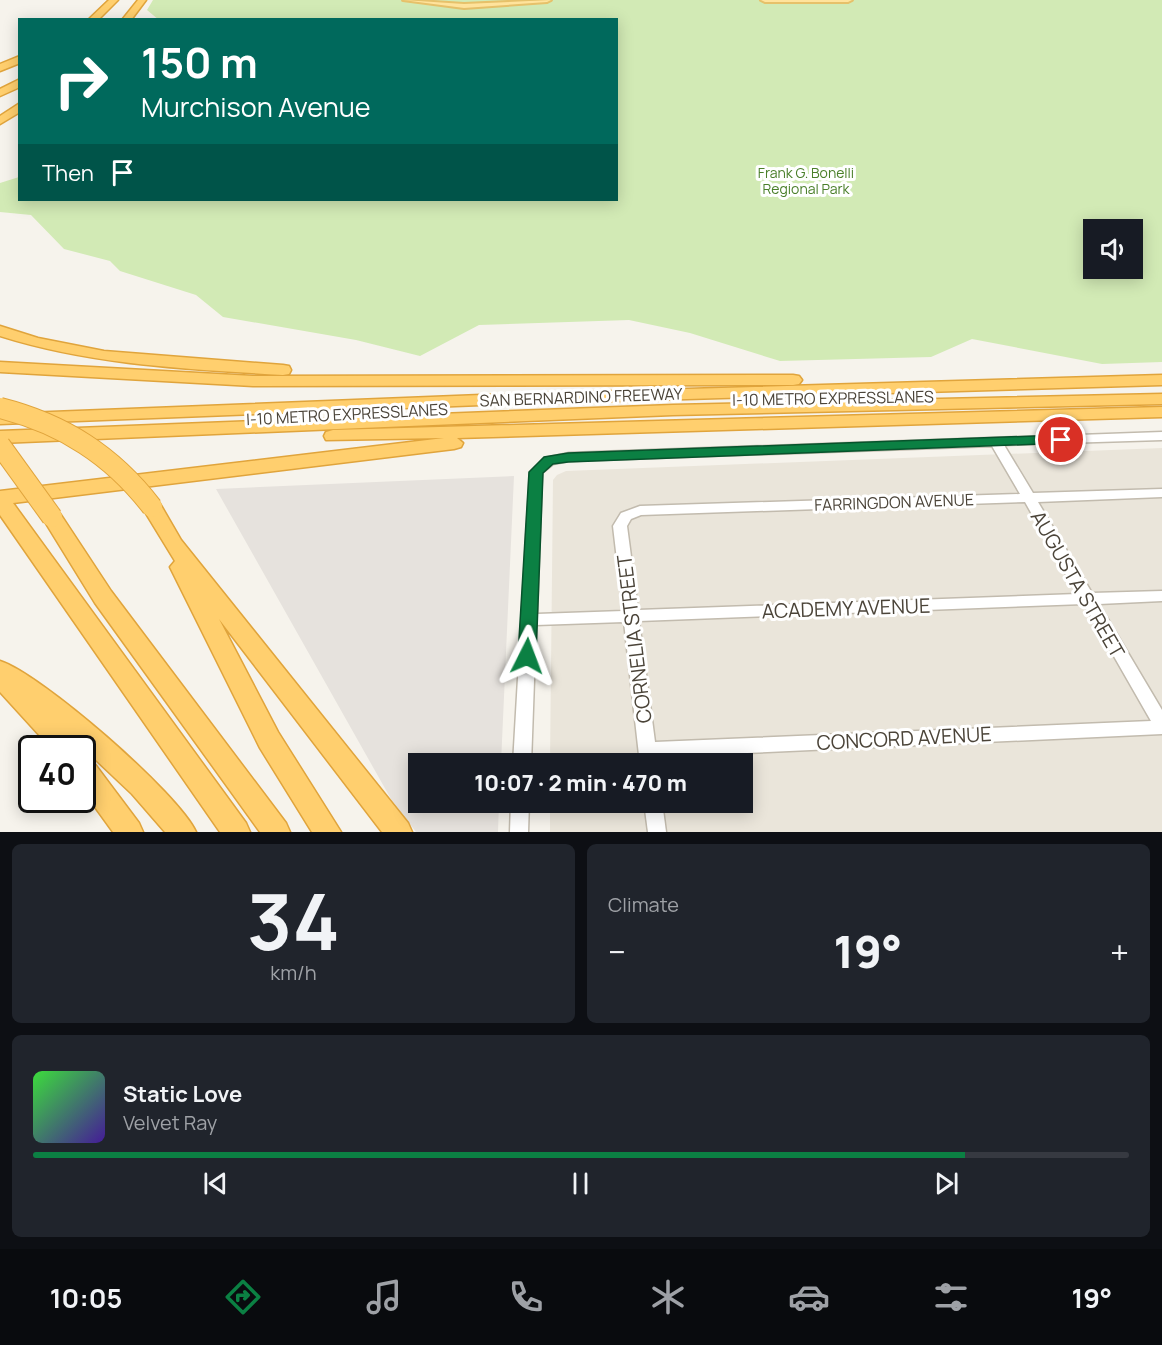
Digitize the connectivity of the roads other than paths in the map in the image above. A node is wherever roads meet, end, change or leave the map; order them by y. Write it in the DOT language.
graph roads {
  1 [pos="116,0"];
  2 [pos="142,0"];
  3 [pos="407,0"];
  4 [pos="547,0"];
  5 [pos="765,0"];
  6 [pos="848,0"];
  7 [pos="94,18"];
  8 [pos="107,18"];
  9 [pos="128,18"];
  10 [pos="18,60"];
  11 [pos="0,68"];
  12 [pos="18,81"];
  13 [pos="18,81"];
  14 [pos="0,88"];
  15 [pos="0,93"];
  16 [pos="18,95"];
  17 [pos="0,105"];
  18 [pos="18,108"];
  19 [pos="0,121"];
  20 [pos="0,331"];
  21 [pos="0,367"];
  22 [pos="423,380"];
  23 [pos="1162,380"];
  24 [pos="920,388"];
  25 [pos="1162,390"];
  26 [pos="1162,399"];
  27 [pos="0,408"];
  28 [pos="1162,412"];
  29 [pos="0,419"];
  30 [pos="0,428"];
  31 [pos="494,430"];
  32 [pos="1162,436"];
  33 [pos="996,441"];
  34 [pos="3,445"];
  35 [pos="1162,493"];
  36 [pos="1028,497"];
  37 [pos="0,499"];
  38 [pos="626,516"];
  39 [pos="174,545"];
  40 [pos="1162,596"];
  41 [pos="1087,599"];
  42 [pos="632,616"];
  43 [pos="529,620"];
  44 [pos="0,670"];
  45 [pos="0,675"];
  46 [pos="1162,726"];
  47 [pos="54,735"];
  48 [pos="523,753"];
  49 [pos="648,753"];
  50 [pos="714,753"];
  51 [pos="96,786"];
  52 [pos="520,813"];
  53 [pos="654,813"];
  54 [pos="129,832"];
  55 [pos="182,832"];
  56 [pos="236,832"];
  57 [pos="276,832"];
  58 [pos="327,832"];
  59 [pos="398,832"];
  60 [pos="519,832"];
  61 [pos="657,832"];
  1 -- 7 [label="highway"];
  1 -- 8 [label="highway"];
  2 -- 9 [label="highway"];
  3 -- 4 [label="main road"];
  5 -- 6 [label="main road"];
  10 -- 11 [label="highway"];
  12 -- 14 [label="highway"];
  13 -- 15 [label="highway"];
  16 -- 17 [label="highway"];
  18 -- 19 [label="highway"];
  20 -- 22 [label="highway"];
  21 -- 22 [label="highway"];
  22 -- 24 [label="highway"];
  23 -- 24 [label="highway, SAN BERNARDINO FREEWAY"];
  24 -- 29 [label="highway, SAN BERNARDINO FREEWAY"];
  25 -- 30 [label="highway, I-10 METRO EXPRESSLANES"];
  26 -- 34 [label="highway, I-10 METRO EXPRESSLANES"];
  27 -- 39 [label="highway, bridge"];
  28 -- 31 [label="highway, SAN BERNARDINO FREEWAY"];
  31 -- 34 [label="highway, SAN BERNARDINO FREEWAY"];
  31 -- 37 [label="highway"];
  32 -- 33 [label="street"];
  33 -- 36 [label="street, AUGUSTA STREET"];
  33 -- 43 [label="street"];
  34 -- 57 [label="highway, bridge"];
  35 -- 36 [label="street, FARRINGDON AVENUE"];
  36 -- 38 [label="street, FARRINGDON AVENUE"];
  36 -- 41 [label="street, AUGUSTA STREET"];
  37 -- 56 [label="highway"];
  38 -- 42 [label="street, CORNELIA STREET"];
  39 -- 58 [label="highway"];
  39 -- 59 [label="highway"];
  40 -- 41 [label="street, ACADEMY AVENUE"];
  41 -- 42 [label="street, ACADEMY AVENUE"];
  41 -- 46 [label="street, AUGUSTA STREET"];
  42 -- 43 [label="street, ACADEMY AVENUE"];
  42 -- 49 [label="street, CORNELIA STREET"];
  43 -- 48 [label="street"];
  44 -- 55 [label="highway"];
  45 -- 47 [label="highway"];
  46 -- 50 [label="street, CONCORD AVENUE"];
  51 -- 54 [label="highway"];
  52 -- 60 [label="street"];
  53 -- 61 [label="street"];
}
